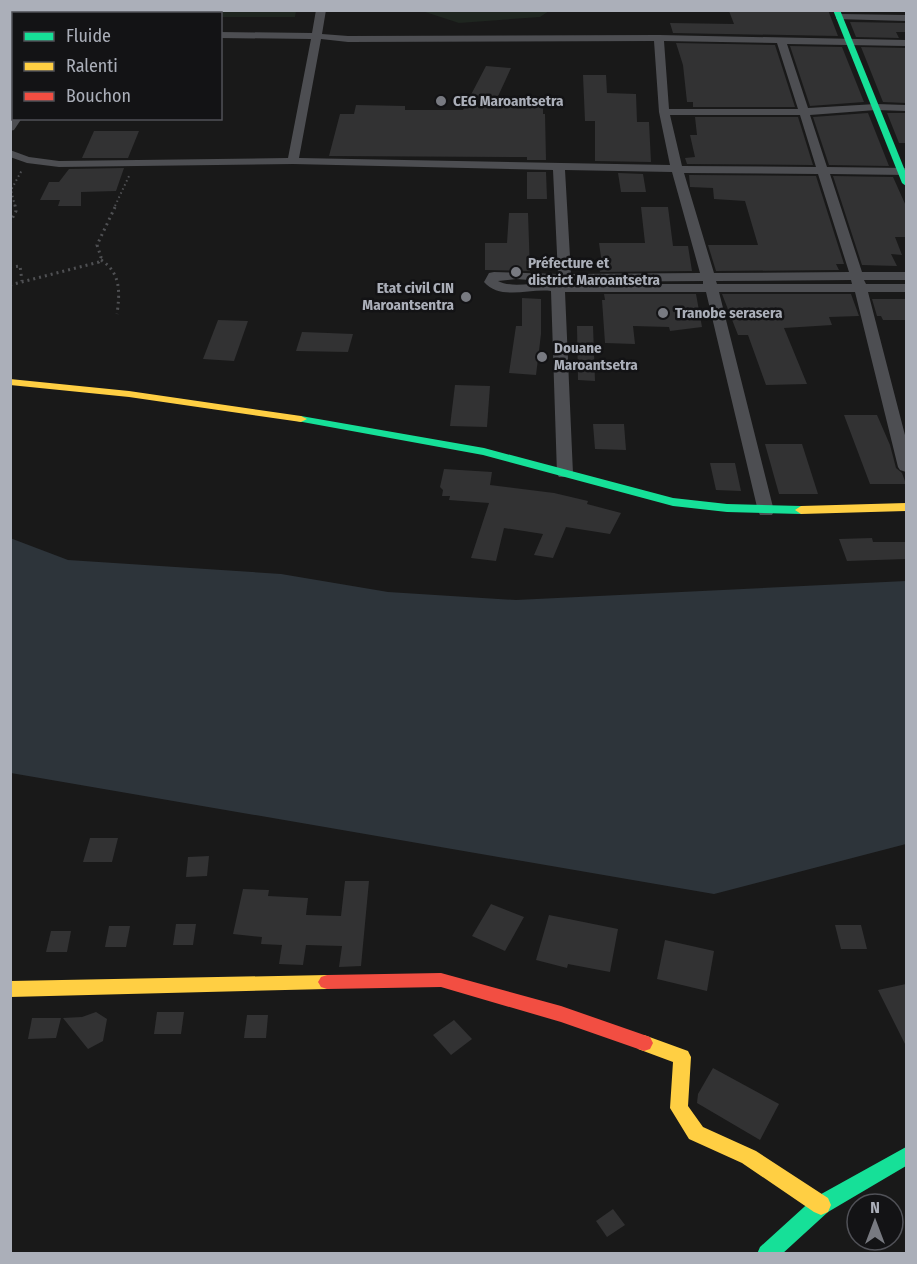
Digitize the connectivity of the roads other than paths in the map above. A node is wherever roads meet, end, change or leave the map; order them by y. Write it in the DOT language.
graph roads {
  1 [pos="321,10"];
  2 [pos="837,14"];
  3 [pos="906,18"];
  4 [pos="222,35"];
  5 [pos="316,36"];
  6 [pos="659,38"];
  7 [pos="781,40"];
  8 [pos="849,42"];
  9 [pos="906,43"];
  10 [pos="876,107"];
  11 [pos="906,108"];
  12 [pos="664,112"];
  13 [pos="804,112"];
  14 [pos="10,153"];
  15 [pos="293,161"];
  16 [pos="559,165"];
  17 [pos="676,169"];
  18 [pos="824,171"];
  19 [pos="905,175"];
  20 [pos="906,276"];
  21 [pos="562,282"];
  22 [pos="709,282"];
  23 [pos="858,282"];
  24 [pos="906,288"];
  25 [pos="10,382"];
  26 [pos="906,467"];
  27 [pos="565,474"];
  28 [pos="906,507"];
  29 [pos="766,511"];
  30 [pos="10,989"];
  31 [pos="906,1156"];
  32 [pos="822,1205"];
  33 [pos="767,1254"];
  1 -- 5 [label="street"];
  2 -- 3 [label="street"];
  2 -- 8 [label="street"];
  4 -- 5 [label="street"];
  5 -- 6 [label="street"];
  5 -- 15 [label="street"];
  6 -- 7 [label="street"];
  6 -- 12 [label="street"];
  7 -- 8 [label="street"];
  7 -- 13 [label="street"];
  8 -- 9 [label="street"];
  8 -- 10 [label="street"];
  10 -- 11 [label="street"];
  10 -- 13 [label="street"];
  10 -- 19 [label="street"];
  12 -- 13 [label="street"];
  12 -- 17 [label="street"];
  13 -- 18 [label="street"];
  14 -- 15 [label="street"];
  15 -- 16 [label="street"];
  16 -- 17 [label="street"];
  16 -- 21 [label="street"];
  17 -- 18 [label="street"];
  17 -- 22 [label="street"];
  18 -- 19 [label="street"];
  18 -- 23 [label="street"];
  20 -- 23 [label="street"];
  21 -- 22 [label="street"];
  21 -- 27 [label="street"];
  22 -- 23 [label="street"];
  22 -- 29 [label="street"];
  23 -- 24 [label="street"];
  23 -- 26 [label="street"];
  25 -- 27 [label="street"];
  27 -- 29 [label="street"];
  28 -- 29 [label="street"];
  30 -- 32 [label="street"];
  31 -- 32 [label="street"];
  32 -- 33 [label="street"];
}
